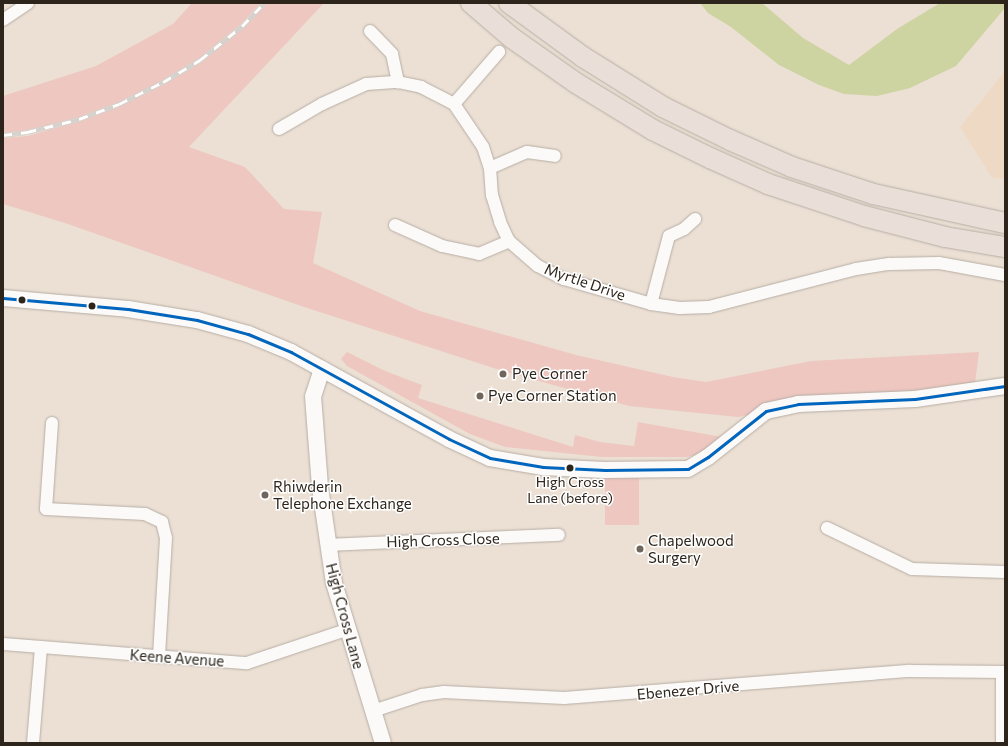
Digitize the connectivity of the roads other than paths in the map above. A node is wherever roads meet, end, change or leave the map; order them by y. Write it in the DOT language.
graph roads {
  1 [pos="28,3"];
  2 [pos="471,3"];
  3 [pos="509,3"];
  4 [pos="3,20"];
  5 [pos="370,31"];
  6 [pos="499,52"];
  7 [pos="398,82"];
  8 [pos="454,104"];
  9 [pos="279,130"];
  10 [pos="555,156"];
  11 [pos="490,168"];
  12 [pos="695,219"];
  13 [pos="1005,223"];
  14 [pos="395,225"];
  15 [pos="509,241"];
  16 [pos="1005,247"];
  17 [pos="1005,275"];
  18 [pos="3,298"];
  19 [pos="651,304"];
  20 [pos="322,369"];
  21 [pos="1005,386"];
  22 [pos="52,423"];
  23 [pos="827,528"];
  24 [pos="559,535"];
  25 [pos="328,545"];
  26 [pos="1005,572"];
  27 [pos="346,630"];
  28 [pos="3,644"];
  29 [pos="41,647"];
  30 [pos="159,657"];
  31 [pos="1004,672"];
  32 [pos="373,711"];
  33 [pos="33,743"];
  34 [pos="383,743"];
  35 [pos="1002,743"];
  1 -- 4 [label="street"];
  2 -- 16 [label="main road"];
  3 -- 13 [label="main road"];
  5 -- 7 [label="street"];
  6 -- 8 [label="street"];
  7 -- 8 [label="street"];
  7 -- 9 [label="street"];
  8 -- 11 [label="street, Myrtle Drive"];
  10 -- 11 [label="street"];
  11 -- 15 [label="street, Myrtle Drive"];
  12 -- 19 [label="street"];
  14 -- 15 [label="street"];
  15 -- 19 [label="street, Myrtle Drive"];
  17 -- 19 [label="street, Myrtle Drive"];
  18 -- 20 [label="street"];
  20 -- 21 [label="street"];
  20 -- 25 [label="street, High Cross Lane"];
  22 -- 30 [label="street"];
  23 -- 26 [label="street"];
  24 -- 25 [label="street, High Cross Close"];
  25 -- 27 [label="street, High Cross Lane"];
  27 -- 30 [label="street, Keene Avenue"];
  27 -- 32 [label="street, High Cross Lane"];
  28 -- 29 [label="street, Keene Avenue"];
  29 -- 30 [label="street, Keene Avenue"];
  29 -- 33 [label="street"];
  31 -- 32 [label="street, Ebenezer Drive"];
  31 -- 35 [label="street"];
  32 -- 34 [label="street, High Cross Lane"];
}
